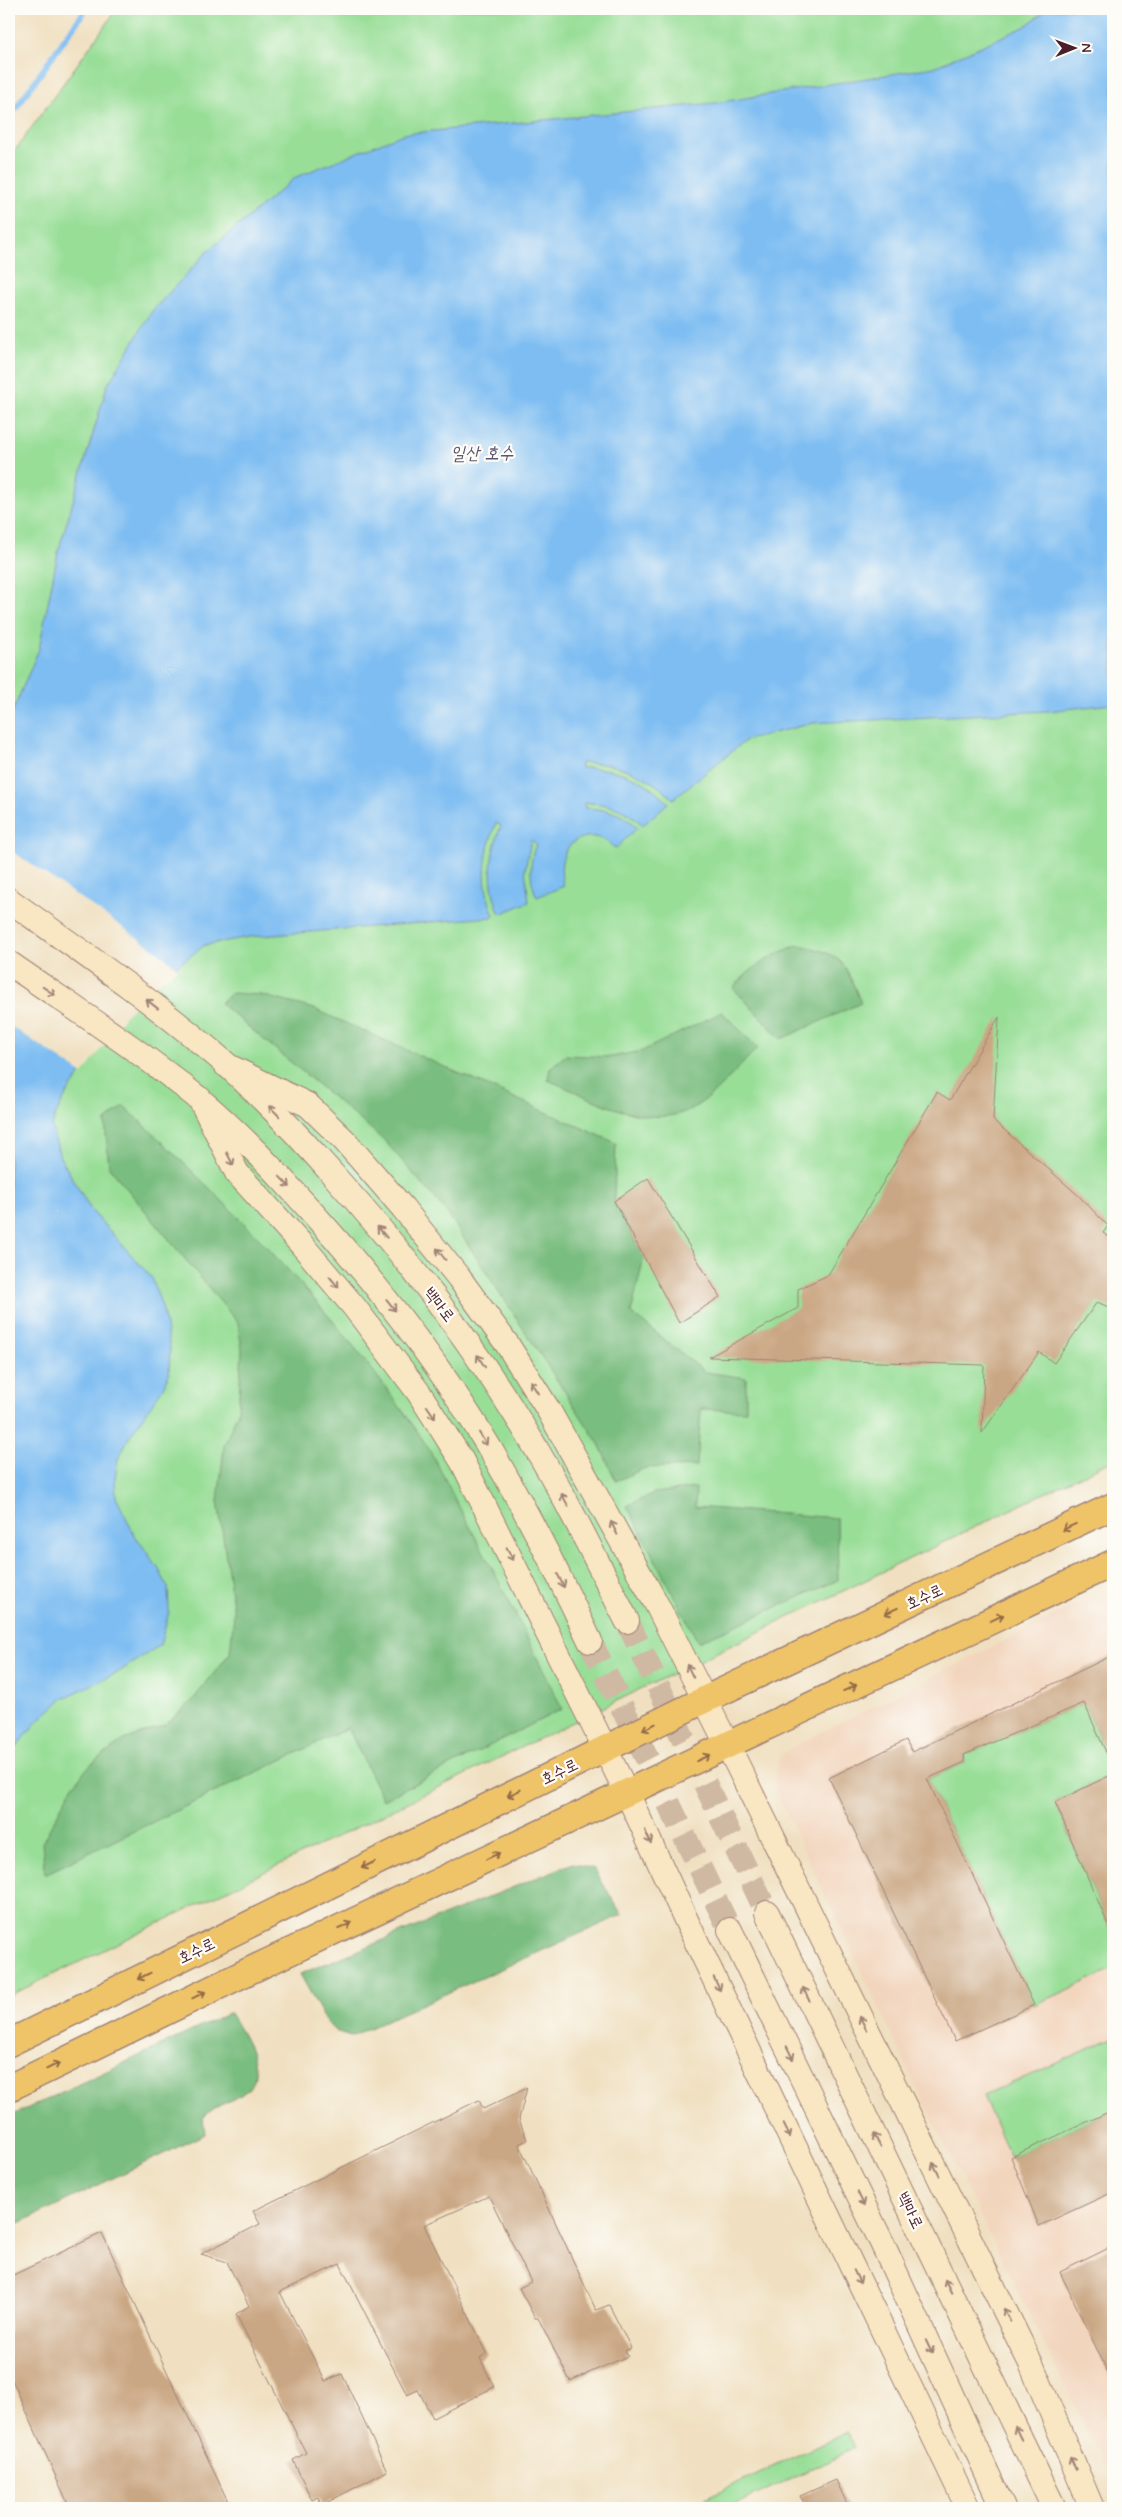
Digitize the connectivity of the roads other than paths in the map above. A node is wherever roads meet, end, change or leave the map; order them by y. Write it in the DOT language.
graph roads {
  1 [pos="9,900"];
  2 [pos="9,963"];
  3 [pos="226,1065"];
  4 [pos="200,1099"];
  5 [pos="1113,1506"];
  6 [pos="1113,1563"];
  7 [pos="627,1621"];
  8 [pos="590,1641"];
  9 [pos="704,1700"];
  10 [pos="728,1746"];
  11 [pos="604,1748"];
  12 [pos="627,1793"];
  13 [pos="767,1913"];
  14 [pos="730,1930"];
  15 [pos="9,2043"];
  16 [pos="9,2088"];
  17 [pos="968,2508"];
  18 [pos="1003,2508"];
  19 [pos="1054,2508"];
  20 [pos="1092,2508"];
  3 -- 1 [label="main road, 백마로, one-way"];
  2 -- 4 [label="main road, one-way"];
  7 -- 3 [label="main road, 백마로, one-way"];
  9 -- 3 [label="main road, one-way"];
  4 -- 8 [label="main road, one-way"];
  4 -- 11 [label="main road, one-way"];
  5 -- 9 [label="main road, 호수로, one-way"];
  10 -- 6 [label="main road, one-way"];
  9 -- 10 [label="main road"];
  9 -- 11 [label="main road, 호수로, one-way"];
  12 -- 10 [label="main road, one-way"];
  20 -- 10 [label="main road, one-way"];
  11 -- 12 [label="main road"];
  11 -- 15 [label="main road, 호수로, one-way"];
  16 -- 12 [label="main road, one-way"];
  12 -- 17 [label="main road, one-way"];
  19 -- 13 [label="main road, 백마로, one-way"];
  14 -- 18 [label="main road, one-way"];
}
